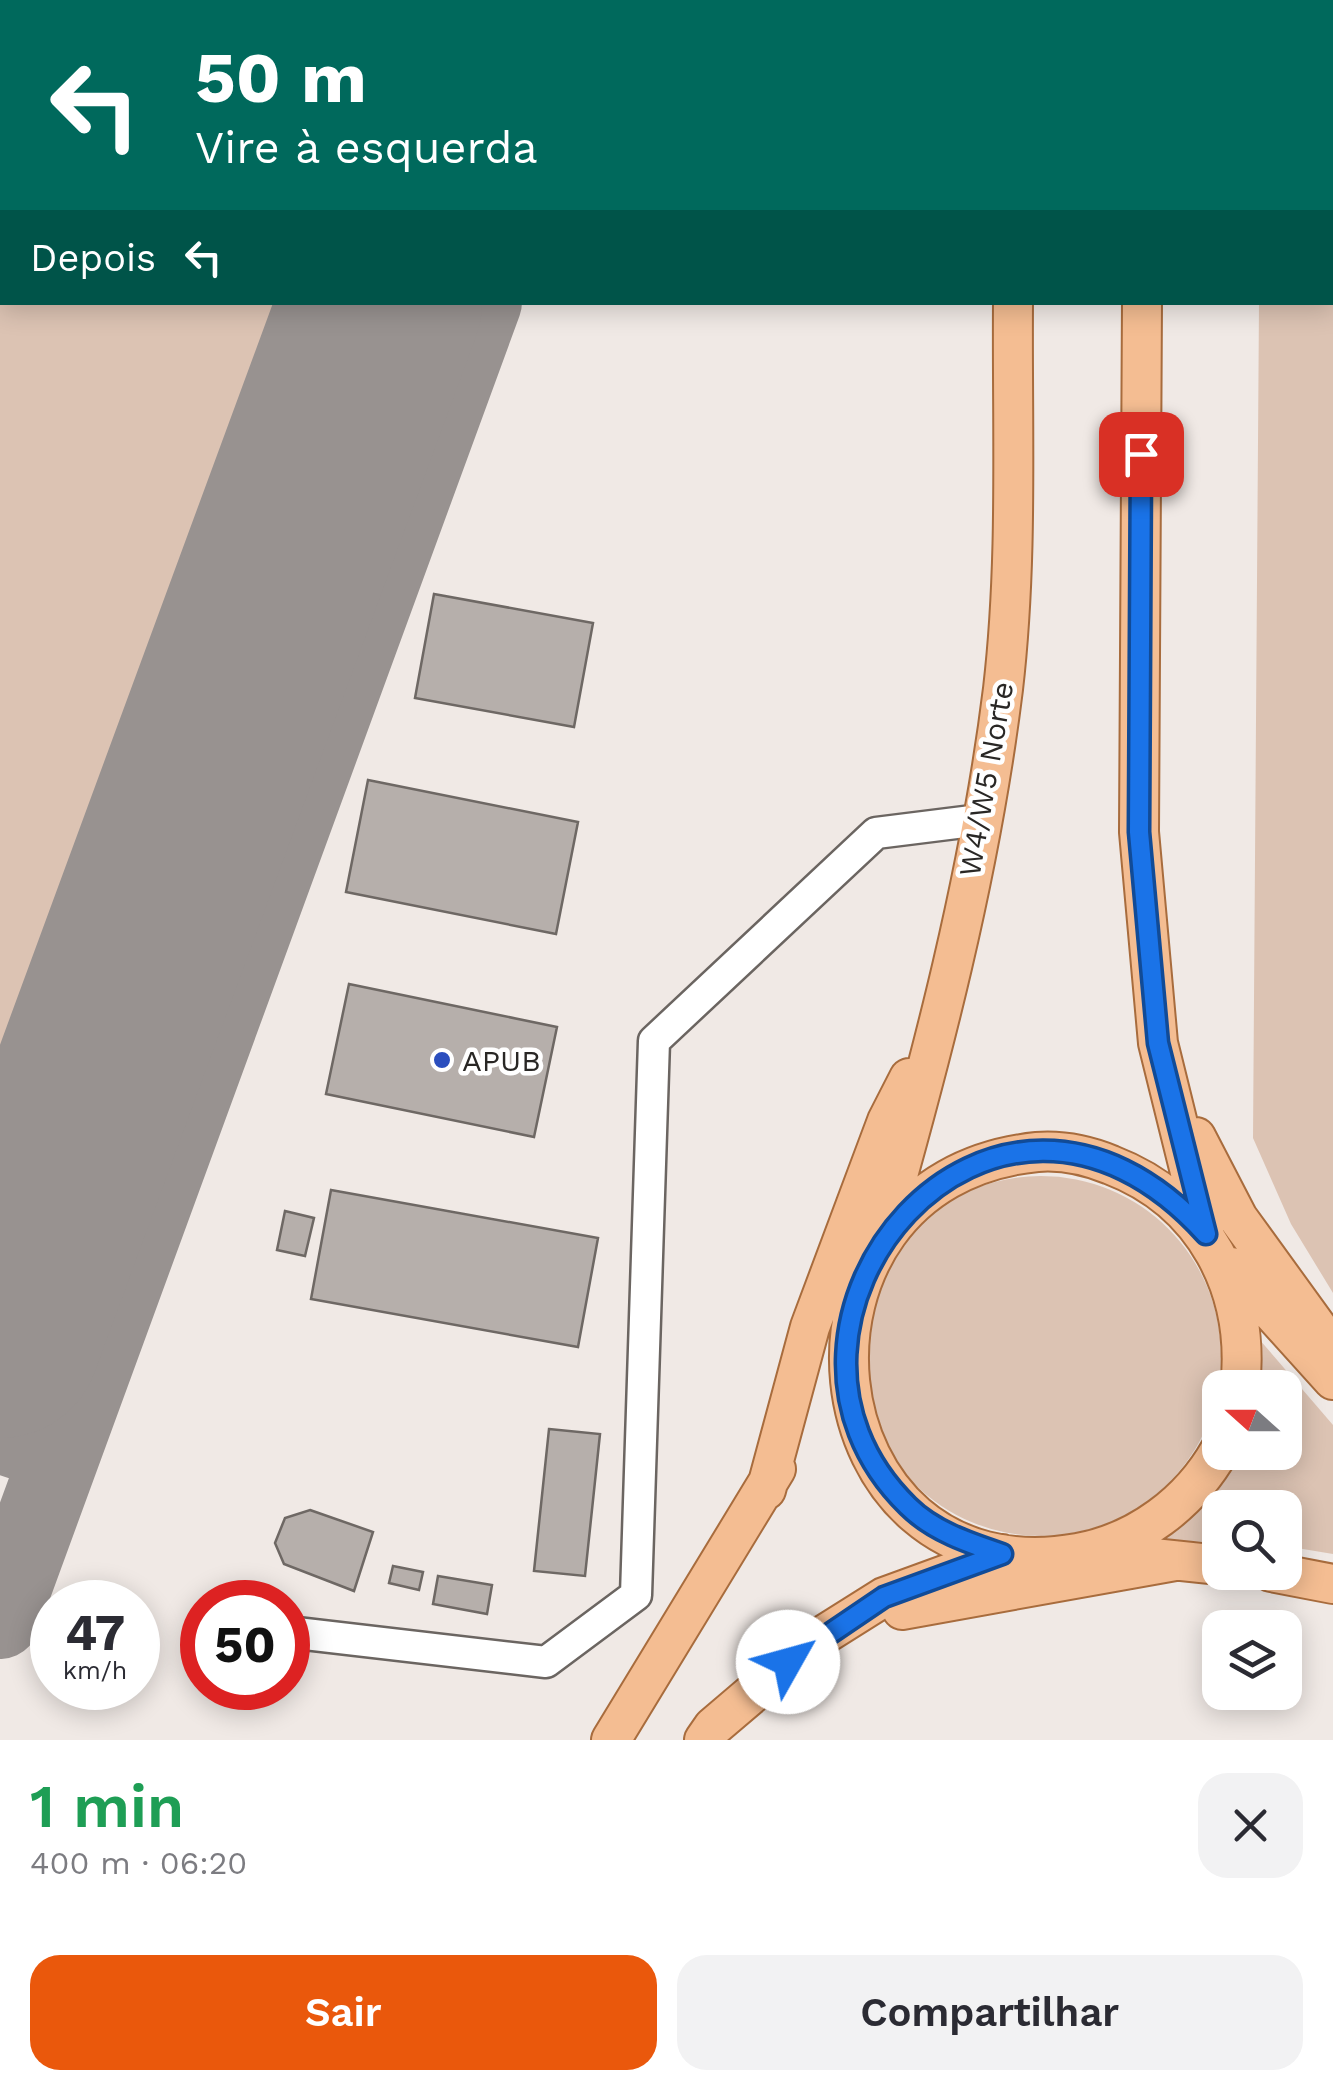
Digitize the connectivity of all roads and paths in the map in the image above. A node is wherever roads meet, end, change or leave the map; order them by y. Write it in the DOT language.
graph roads {
  1 [pos="1013,305"];
  2 [pos="1142,305"];
  3 [pos="980,820"];
  4 [pos="946,1005"];
  5 [pos="1168,1086"];
  6 [pos="1211,1243"];
  7 [pos="878,1246"];
  8 [pos="848,1326"];
  9 [pos="1333,1348"];
  10 [pos="1242,1370"];
  11 [pos="1333,1380"];
  12 [pos="1206,1470"];
  13 [pos="766,1490"];
  14 [pos="1099,1549"];
  15 [pos="1002,1554"];
  16 [pos="1175,1561"];
  17 [pos="1202,1563"];
  18 [pos="1302,1578"];
  19 [pos="1333,1584"];
  20 [pos="840,1623"];
  21 [pos="310,1635"];
  22 [pos="610,1740"];
  23 [pos="704,1740"];
  1 -- 3 [label="main road, W4/W5 Norte"];
  2 -- 5 [label="main road"];
  3 -- 4 [label="main road, W4/W5 Norte"];
  3 -- 21 [label="lane"];
  4 -- 7 [label="main road, W4/W5 Norte"];
  4 -- 13 [label="main road"];
  5 -- 6 [label="main road"];
  5 -- 9 [label="main road"];
  6 -- 7 [label="main road"];
  6 -- 10 [label="main road"];
  6 -- 11 [label="main road"];
  7 -- 8 [label="main road, W4/W5 Norte"];
  8 -- 13 [label="main road"];
  8 -- 15 [label="main road"];
  12 -- 14 [label="main road"];
  13 -- 22 [label="main road"];
  14 -- 15 [label="main road"];
  14 -- 16 [label="main road"];
  15 -- 20 [label="main road"];
  16 -- 17 [label="main road"];
  16 -- 20 [label="main road"];
  18 -- 19 [label="main road"];
  20 -- 23 [label="main road"];
}
